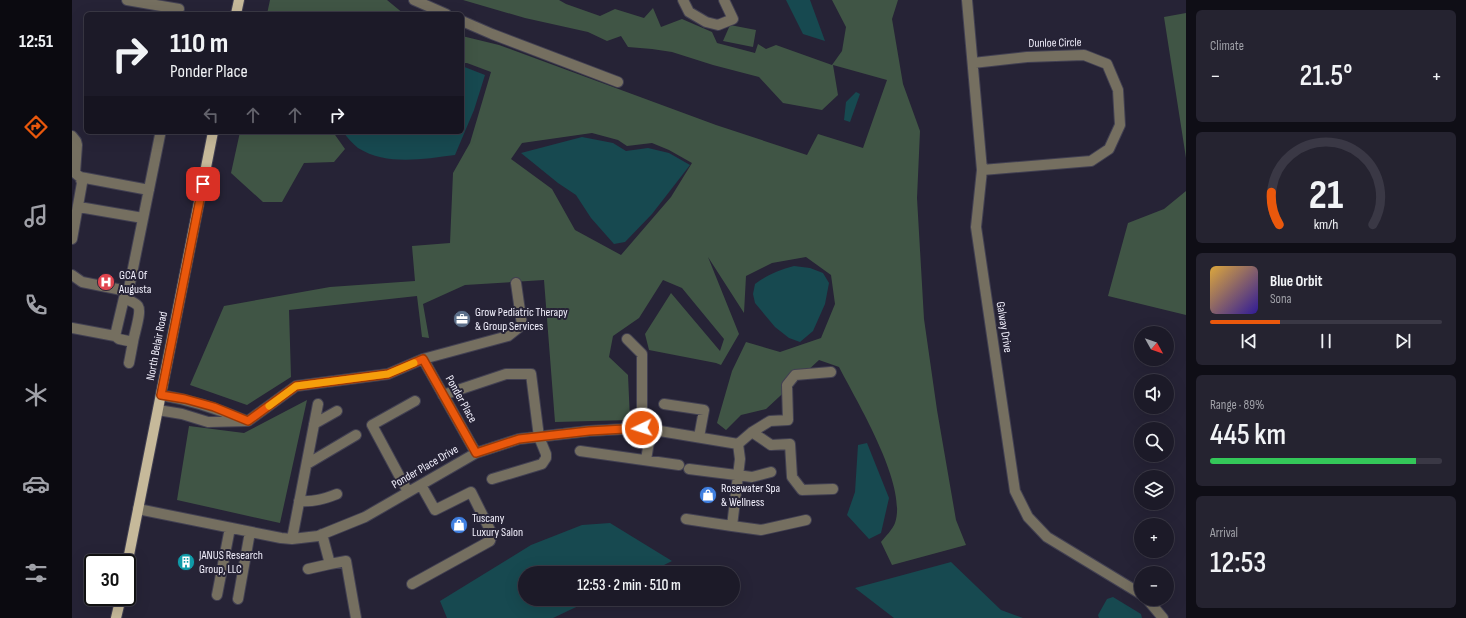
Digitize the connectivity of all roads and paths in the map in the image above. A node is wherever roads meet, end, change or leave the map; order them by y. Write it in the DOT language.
graph roads {
  1 [pos="127,0"];
  2 [pos="239,0"];
  3 [pos="414,0"];
  4 [pos="683,0"];
  5 [pos="724,0"];
  6 [pos="967,0"];
  7 [pos="179,8"];
  8 [pos="151,9"];
  9 [pos="236,12"];
  10 [pos="441,12"];
  11 [pos="464,22"];
  12 [pos="973,64"];
  13 [pos="618,82"];
  14 [pos="213,134"];
  15 [pos="160,135"];
  16 [pos="72,136"];
  17 [pos="982,170"];
  18 [pos="80,177"];
  19 [pos="149,190"];
  20 [pos="79,207"];
  21 [pos="143,218"];
  22 [pos="72,239"];
  23 [pos="72,275"];
  24 [pos="516,284"];
  25 [pos="125,294"];
  26 [pos="72,328"];
  27 [pos="115,336"];
  28 [pos="627,339"];
  29 [pos="133,342"];
  30 [pos="423,359"];
  31 [pos="129,363"];
  32 [pos="831,372"];
  33 [pos="161,395"];
  34 [pos="443,395"];
  35 [pos="415,401"];
  36 [pos="318,404"];
  37 [pos="664,404"];
  38 [pos="158,410"];
  39 [pos="337,411"];
  40 [pos="248,421"];
  41 [pos="314,424"];
  42 [pos="647,428"];
  43 [pos="752,432"];
  44 [pos="356,435"];
  45 [pos="539,437"];
  46 [pos="699,438"];
  47 [pos="738,444"];
  48 [pos="580,452"];
  49 [pos="476,453"];
  50 [pos="646,460"];
  51 [pos="306,464"];
  52 [pos="771,472"];
  53 [pos="738,476"];
  54 [pos="492,479"];
  55 [pos="421,485"];
  56 [pos="833,489"];
  57 [pos="408,492"];
  58 [pos="337,494"];
  59 [pos="300,501"];
  60 [pos="138,509"];
  61 [pos="686,519"];
  62 [pos="806,520"];
  63 [pos="732,526"];
  64 [pos="230,528"];
  65 [pos="250,532"];
  66 [pos="322,534"];
  67 [pos="292,539"];
  68 [pos="129,554"];
  69 [pos="330,564"];
  70 [pos="308,569"];
  71 [pos="412,584"];
  72 [pos="1134,590"];
  73 [pos="217,595"];
  74 [pos="238,599"];
  75 [pos="119,606"];
  76 [pos="1153,606"];
  77 [pos="116,618"];
  78 [pos="356,618"];
  79 [pos="1163,618"];
  1 -- 8 [label="street"];
  2 -- 9 [label="main road"];
  3 -- 10 [label="street"];
  4 -- 5 [label="street"];
  6 -- 12 [label="street, Galway Drive"];
  7 -- 8 [label="street"];
  11 -- 13 [label="street"];
  12 -- 17 [label="street, Galway Drive"];
  12 -- 17 [label="street, Dunloe Circle"];
  14 -- 33 [label="main road, North Belair Road"];
  15 -- 19 [label="street"];
  16 -- 18 [label="street"];
  17 -- 72 [label="street, Galway Drive"];
  18 -- 19 [label="street"];
  18 -- 20 [label="street"];
  19 -- 21 [label="street"];
  20 -- 21 [label="street"];
  20 -- 22 [label="street"];
  21 -- 25 [label="street"];
  23 -- 25 [label="street"];
  24 -- 30 [label="street"];
  25 -- 27 [label="street"];
  25 -- 29 [label="street"];
  26 -- 27 [label="street"];
  27 -- 29 [label="street"];
  28 -- 42 [label="street"];
  29 -- 31 [label="street"];
  30 -- 34 [label="street, Ponder Place"];
  30 -- 40 [label="street"];
  32 -- 43 [label="street"];
  33 -- 38 [label="main road, North Belair Road"];
  33 -- 40 [label="street"];
  34 -- 45 [label="street"];
  34 -- 49 [label="street, Ponder Place"];
  35 -- 57 [label="street"];
  36 -- 41 [label="street"];
  37 -- 46 [label="street"];
  38 -- 40 [label="street"];
  38 -- 60 [label="main road, North Belair Road"];
  39 -- 41 [label="street"];
  41 -- 51 [label="street"];
  42 -- 45 [label="street, Ponder Place Drive"];
  42 -- 46 [label="street, Ponder Place Drive"];
  42 -- 50 [label="street"];
  43 -- 47 [label="street"];
  43 -- 56 [label="street"];
  44 -- 51 [label="street"];
  45 -- 49 [label="street, Ponder Place Drive"];
  45 -- 54 [label="street"];
  46 -- 47 [label="street, Ponder Place Drive"];
  47 -- 53 [label="street"];
  48 -- 50 [label="street"];
  49 -- 55 [label="street, Ponder Place Drive"];
  50 -- 53 [label="street"];
  51 -- 59 [label="street"];
  52 -- 53 [label="street"];
  53 -- 63 [label="street"];
  55 -- 57 [label="street, Ponder Place Drive"];
  55 -- 71 [label="street"];
  57 -- 66 [label="street, Ponder Place Drive"];
  58 -- 59 [label="street"];
  59 -- 67 [label="street"];
  60 -- 64 [label="street, Ponder Place Drive"];
  60 -- 68 [label="main road, North Belair Road"];
  61 -- 63 [label="street"];
  62 -- 63 [label="street"];
  64 -- 65 [label="street, Ponder Place Drive"];
  64 -- 73 [label="street"];
  65 -- 67 [label="street, Ponder Place Drive"];
  65 -- 74 [label="street"];
  66 -- 67 [label="street, Ponder Place Drive"];
  66 -- 69 [label="street"];
  69 -- 70 [label="street"];
  69 -- 78 [label="street"];
  75 -- 77 [label="main road"];
  76 -- 79 [label="street"];
}
